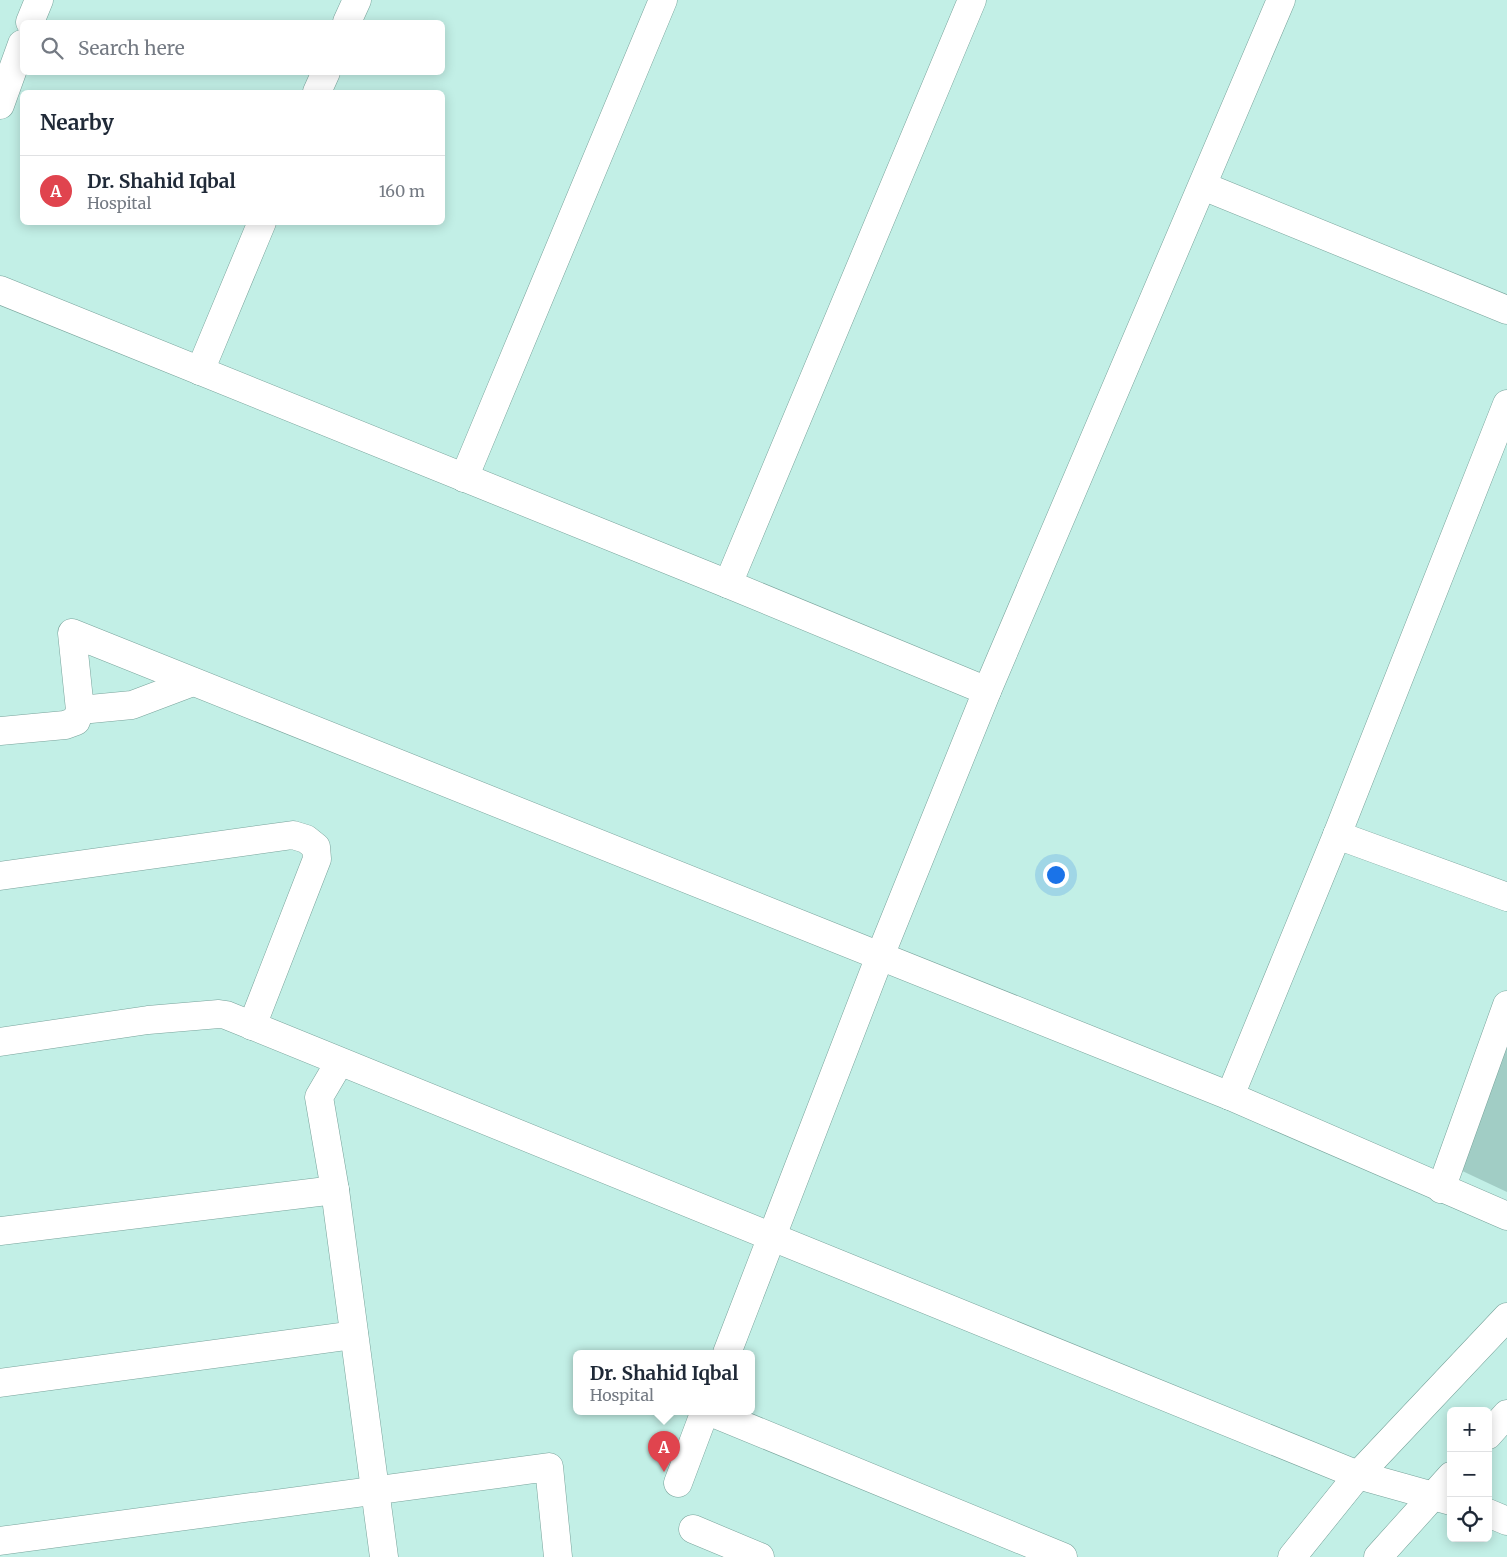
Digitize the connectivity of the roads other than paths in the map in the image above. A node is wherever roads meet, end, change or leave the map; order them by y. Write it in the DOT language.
graph roads {
  1 [pos="39,0"];
  2 [pos="357,0"];
  3 [pos="663,0"];
  4 [pos="972,0"];
  5 [pos="1281,0"];
  6 [pos="31,20"];
  7 [pos="348,20"];
  8 [pos="20,50"];
  9 [pos="325,75"];
  10 [pos="318,90"];
  11 [pos="0,105"];
  12 [pos="1203,186"];
  13 [pos="261,225"];
  14 [pos="0,290"];
  15 [pos="1507,310"];
  16 [pos="200,371"];
  17 [pos="1507,404"];
  18 [pos="464,478"];
  19 [pos="728,584"];
  20 [pos="193,682"];
  21 [pos="987,691"];
  22 [pos="80,710"];
  23 [pos="0,731"];
  24 [pos="1336,835"];
  25 [pos="0,876"];
  26 [pos="1507,896"];
  27 [pos="880,956"];
  28 [pos="1507,1005"];
  29 [pos="252,1026"];
  30 [pos="0,1042"];
  31 [pos="339,1063"];
  32 [pos="1230,1096"];
  33 [pos="1441,1189"];
  34 [pos="335,1190"];
  35 [pos="1507,1216"];
  36 [pos="0,1231"];
  37 [pos="772,1236"];
  38 [pos="1507,1317"];
  39 [pos="354,1335"];
  40 [pos="728,1350"];
  41 [pos="0,1383"];
  42 [pos="1507,1414"];
  43 [pos="705,1415"];
  44 [pos="717,1415"];
  45 [pos="1492,1431"];
  46 [pos="1358,1475"];
  47 [pos="678,1482"];
  48 [pos="376,1489"];
  49 [pos="1445,1491"];
  50 [pos="1492,1515"];
  51 [pos="1507,1521"];
  52 [pos="693,1529"];
  53 [pos="0,1541"];
  54 [pos="384,1557"];
  55 [pos="558,1557"];
  56 [pos="760,1557"];
  57 [pos="1063,1557"];
  58 [pos="1292,1557"];
  59 [pos="1378,1557"];
  1 -- 6 [label="street"];
  2 -- 7 [label="street"];
  3 -- 18 [label="street"];
  4 -- 19 [label="street"];
  5 -- 12 [label="street"];
  8 -- 11 [label="street"];
  9 -- 10 [label="street"];
  12 -- 15 [label="street"];
  12 -- 21 [label="street"];
  13 -- 16 [label="street"];
  14 -- 16 [label="street"];
  16 -- 18 [label="street"];
  17 -- 24 [label="street"];
  18 -- 19 [label="street"];
  19 -- 21 [label="street"];
  20 -- 22 [label="street"];
  20 -- 22 [label="street"];
  20 -- 27 [label="street"];
  21 -- 27 [label="street"];
  22 -- 23 [label="street"];
  24 -- 26 [label="street"];
  24 -- 32 [label="street"];
  25 -- 29 [label="street"];
  27 -- 32 [label="street"];
  27 -- 37 [label="street"];
  28 -- 33 [label="street"];
  29 -- 30 [label="street"];
  29 -- 31 [label="street"];
  31 -- 34 [label="street"];
  31 -- 37 [label="street"];
  32 -- 33 [label="street"];
  33 -- 35 [label="street"];
  34 -- 36 [label="street"];
  34 -- 39 [label="street"];
  37 -- 40 [label="street"];
  37 -- 46 [label="street"];
  38 -- 46 [label="street"];
  39 -- 41 [label="street"];
  39 -- 48 [label="street"];
  42 -- 45 [label="street"];
  43 -- 47 [label="street"];
  44 -- 57 [label="street"];
  46 -- 49 [label="street"];
  46 -- 58 [label="street"];
  48 -- 53 [label="street"];
  48 -- 54 [label="street"];
  48 -- 55 [label="street"];
  49 -- 59 [label="street"];
  50 -- 51 [label="street"];
  52 -- 56 [label="street"];
}
